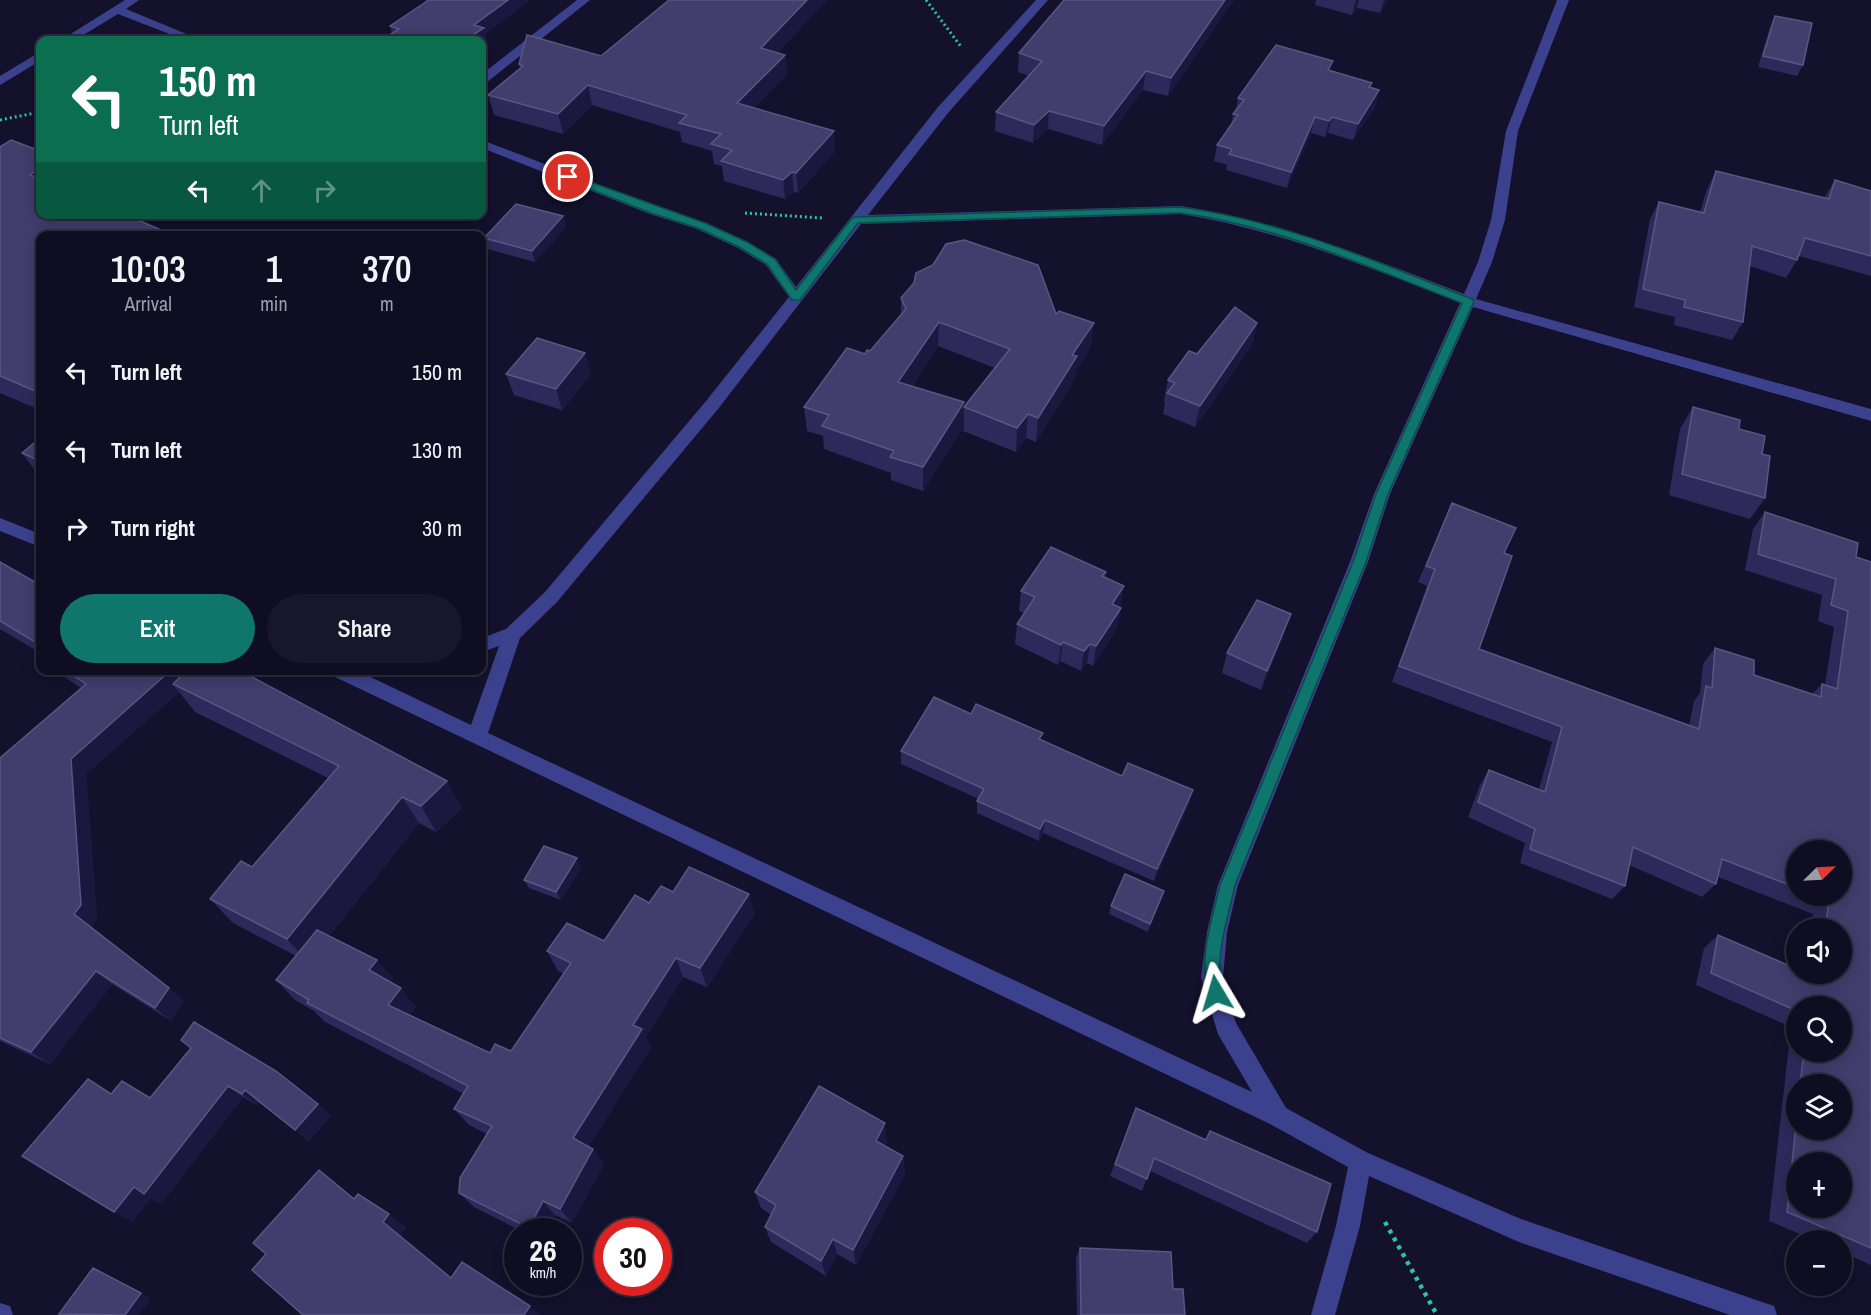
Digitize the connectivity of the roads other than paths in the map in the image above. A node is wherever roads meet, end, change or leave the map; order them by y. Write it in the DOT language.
graph roads {
  1 [pos="133,0"];
  2 [pos="584,0"];
  3 [pos="1042,0"];
  4 [pos="1563,0"];
  5 [pos="118,10"];
  6 [pos="74,36"];
  7 [pos="185,36"];
  8 [pos="36,58"];
  9 [pos="486,77"];
  10 [pos="0,81"];
  11 [pos="486,146"];
  12 [pos="855,220"];
  13 [pos="796,297"];
  14 [pos="1468,301"];
  15 [pos="1871,415"];
  16 [pos="0,524"];
  17 [pos="36,539"];
  18 [pos="512,634"];
  19 [pos="486,644"];
  20 [pos="350,675"];
  21 [pos="477,736"];
  22 [pos="1278,1116"];
  23 [pos="1359,1168"];
  24 [pos="1323,1315"];
  25 [pos="1765,1315"];
  1 -- 5 [label="street"];
  2 -- 9 [label="street"];
  3 -- 12 [label="street"];
  4 -- 14 [label="street"];
  5 -- 6 [label="street"];
  5 -- 7 [label="street"];
  8 -- 10 [label="street"];
  11 -- 13 [label="street"];
  12 -- 13 [label="street"];
  12 -- 14 [label="street"];
  13 -- 18 [label="street"];
  14 -- 15 [label="street"];
  14 -- 22 [label="street"];
  16 -- 17 [label="street"];
  18 -- 19 [label="street"];
  18 -- 21 [label="street"];
  20 -- 21 [label="street"];
  21 -- 22 [label="street"];
  22 -- 23 [label="street"];
  23 -- 24 [label="street"];
  23 -- 25 [label="street"];
}
